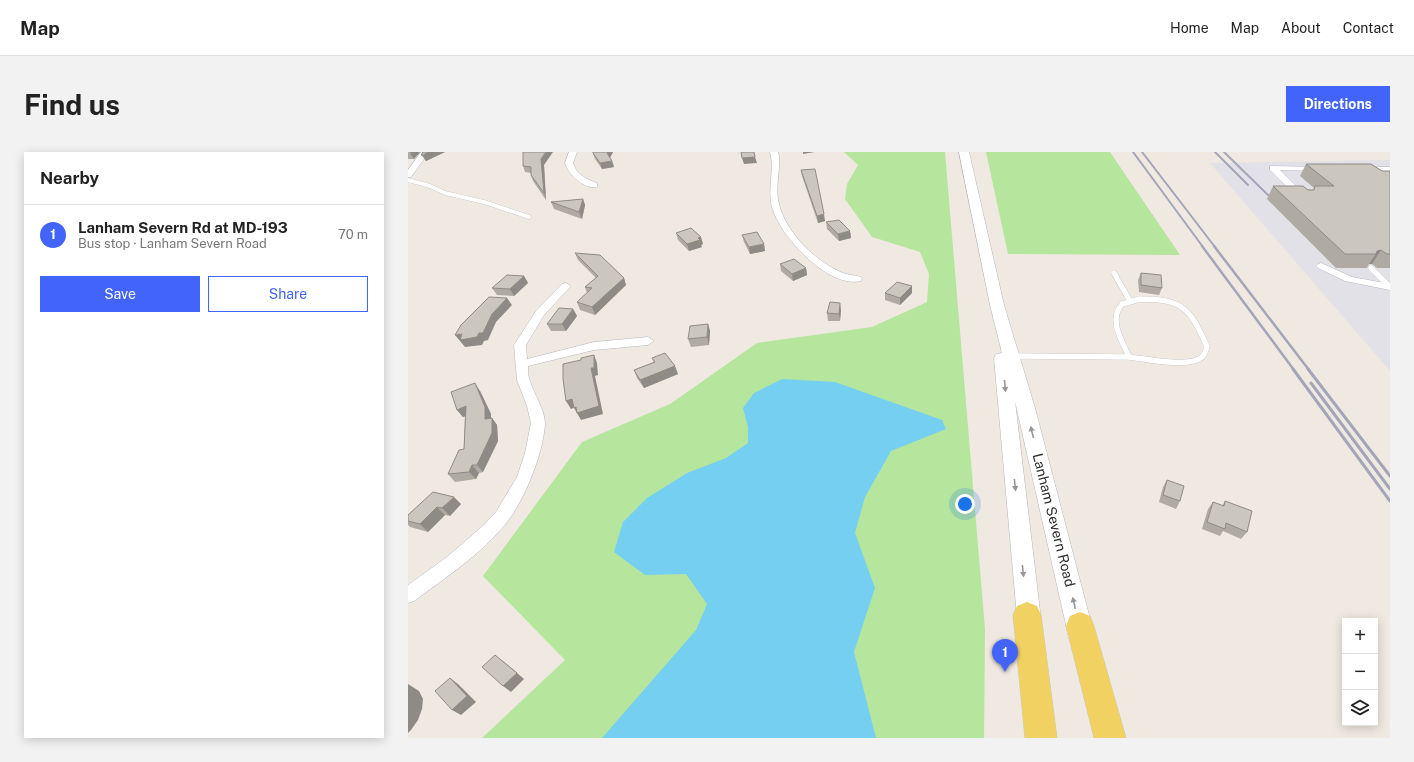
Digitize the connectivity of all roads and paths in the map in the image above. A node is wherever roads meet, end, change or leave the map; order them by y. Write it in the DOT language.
graph roads {
  1 [pos="425,152"];
  2 [pos="573,152"];
  3 [pos="774,152"];
  4 [pos="964,152"];
  5 [pos="1327,169"];
  6 [pos="1351,169"];
  7 [pos="1390,169"];
  8 [pos="408,175"];
  9 [pos="408,180"];
  10 [pos="594,185"];
  11 [pos="1304,199"];
  12 [pos="529,217"];
  13 [pos="1321,266"];
  14 [pos="1371,268"];
  15 [pos="1114,273"];
  16 [pos="857,279"];
  17 [pos="566,286"];
  18 [pos="1390,287"];
  19 [pos="1130,301"];
  20 [pos="997,305"];
  21 [pos="648,341"];
  22 [pos="1011,356"];
  23 [pos="1129,357"];
  24 [pos="522,364"];
  25 [pos="408,595"];
  26 [pos="1028,615"];
  27 [pos="1080,626"];
  28 [pos="1041,738"];
  29 [pos="1047,738"];
  30 [pos="1100,738"];
  31 [pos="1110,738"];
  1 -- 8 [label="street"];
  2 -- 10 [label="street"];
  3 -- 16 [label="street"];
  4 -- 20 [label="main road, Lanham Severn Road"];
  5 -- 11 [label="street"];
  6 -- 7 [label="street"];
  9 -- 12 [label="lane"];
  13 -- 18 [label="street"];
  14 -- 18 [label="lane"];
  15 -- 19 [label="lane"];
  17 -- 24 [label="street"];
  19 -- 23 [label="lane"];
  19 -- 23 [label="lane"];
  20 -- 22 [label="main road, Lanham Severn Road"];
  20 -- 26 [label="main road, Lanham Severn Road, one-way"];
  21 -- 24 [label="street"];
  22 -- 23 [label="lane"];
  27 -- 22 [label="main road, Lanham Severn Road, one-way"];
  24 -- 25 [label="street"];
  26 -- 28 [label="main road"];
  26 -- 29 [label="main road, Lanham Severn Road"];
  27 -- 30 [label="main road, Lanham Severn Road"];
  27 -- 31 [label="main road"];
}
